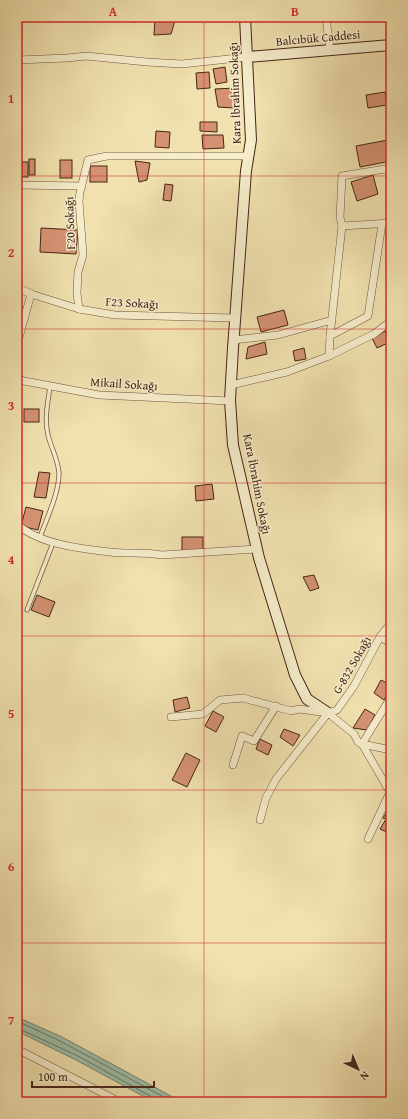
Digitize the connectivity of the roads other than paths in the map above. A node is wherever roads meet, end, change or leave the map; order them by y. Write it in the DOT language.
graph roads {
  1 [pos="245,17"];
  2 [pos="326,17"];
  3 [pos="391,45"];
  4 [pos="330,50"];
  5 [pos="247,57"];
  6 [pos="17,60"];
  7 [pos="249,156"];
  8 [pos="391,168"];
  9 [pos="17,185"];
  10 [pos="82,186"];
  11 [pos="391,223"];
  12 [pos="382,224"];
  13 [pos="342,226"];
  14 [pos="17,287"];
  15 [pos="31,294"];
  16 [pos="79,309"];
  17 [pos="235,318"];
  18 [pos="332,320"];
  19 [pos="391,321"];
  20 [pos="330,336"];
  21 [pos="233,340"];
  22 [pos="17,345"];
  23 [pos="329,356"];
  24 [pos="17,378"];
  25 [pos="231,385"];
  26 [pos="50,386"];
  27 [pos="230,401"];
  28 [pos="18,526"];
  29 [pos="40,538"];
  30 [pos="53,543"];
  31 [pos="257,549"];
  32 [pos="27,610"];
  33 [pos="391,624"];
  34 [pos="380,637"];
  35 [pos="391,643"];
  36 [pos="391,697"];
  37 [pos="276,706"];
  38 [pos="328,713"];
  39 [pos="171,717"];
  40 [pos="362,744"];
  41 [pos="391,750"];
  42 [pos="233,765"];
  43 [pos="390,791"];
  44 [pos="260,820"];
  45 [pos="368,839"];
  46 [pos="17,1049"];
  47 [pos="17,1099"];
  48 [pos="22,1102"];
  49 [pos="120,1102"];
  1 -- 5 [label="street, Kara İbrahim Sokağı"];
  2 -- 4 [label="street"];
  3 -- 4 [label="street, Balcıbük Caddesi"];
  4 -- 5 [label="street, Balcıbük Caddesi"];
  5 -- 6 [label="street"];
  5 -- 7 [label="street, Kara İbrahim Sokağı"];
  7 -- 10 [label="street, F20 Sokağı"];
  7 -- 17 [label="street, Kara İbrahim Sokağı"];
  8 -- 13 [label="street"];
  9 -- 10 [label="street"];
  10 -- 16 [label="street, F20 Sokağı"];
  11 -- 12 [label="street"];
  12 -- 13 [label="street"];
  12 -- 20 [label="street"];
  13 -- 18 [label="street"];
  14 -- 15 [label="street"];
  15 -- 16 [label="street, F23 Sokağı"];
  15 -- 22 [label="street"];
  16 -- 17 [label="street, F23 Sokağı"];
  17 -- 21 [label="street, Kara İbrahim Sokağı"];
  18 -- 20 [label="street"];
  18 -- 21 [label="street"];
  19 -- 23 [label="street"];
  20 -- 23 [label="street"];
  21 -- 25 [label="street, Kara İbrahim Sokağı"];
  23 -- 25 [label="street"];
  24 -- 26 [label="street, Mikail Sokağı"];
  25 -- 27 [label="street, Kara İbrahim Sokağı"];
  26 -- 27 [label="street, Mikail Sokağı"];
  26 -- 29 [label="lane"];
  27 -- 31 [label="street, Kara İbrahim Sokağı"];
  28 -- 29 [label="street"];
  29 -- 30 [label="street"];
  30 -- 31 [label="street"];
  30 -- 32 [label="lane"];
  31 -- 38 [label="street, Kara İbrahim Sokağı"];
  33 -- 34 [label="street, G-832 Sokağı"];
  34 -- 35 [label="street"];
  34 -- 38 [label="street, G-832 Sokağı"];
  36 -- 40 [label="street"];
  37 -- 38 [label="street"];
  37 -- 39 [label="street"];
  37 -- 42 [label="street"];
  38 -- 40 [label="street"];
  38 -- 44 [label="street"];
  40 -- 41 [label="street"];
  40 -- 43 [label="street"];
  43 -- 45 [label="street"];
  46 -- 49 [label="street"];
  47 -- 48 [label="street"];
}
